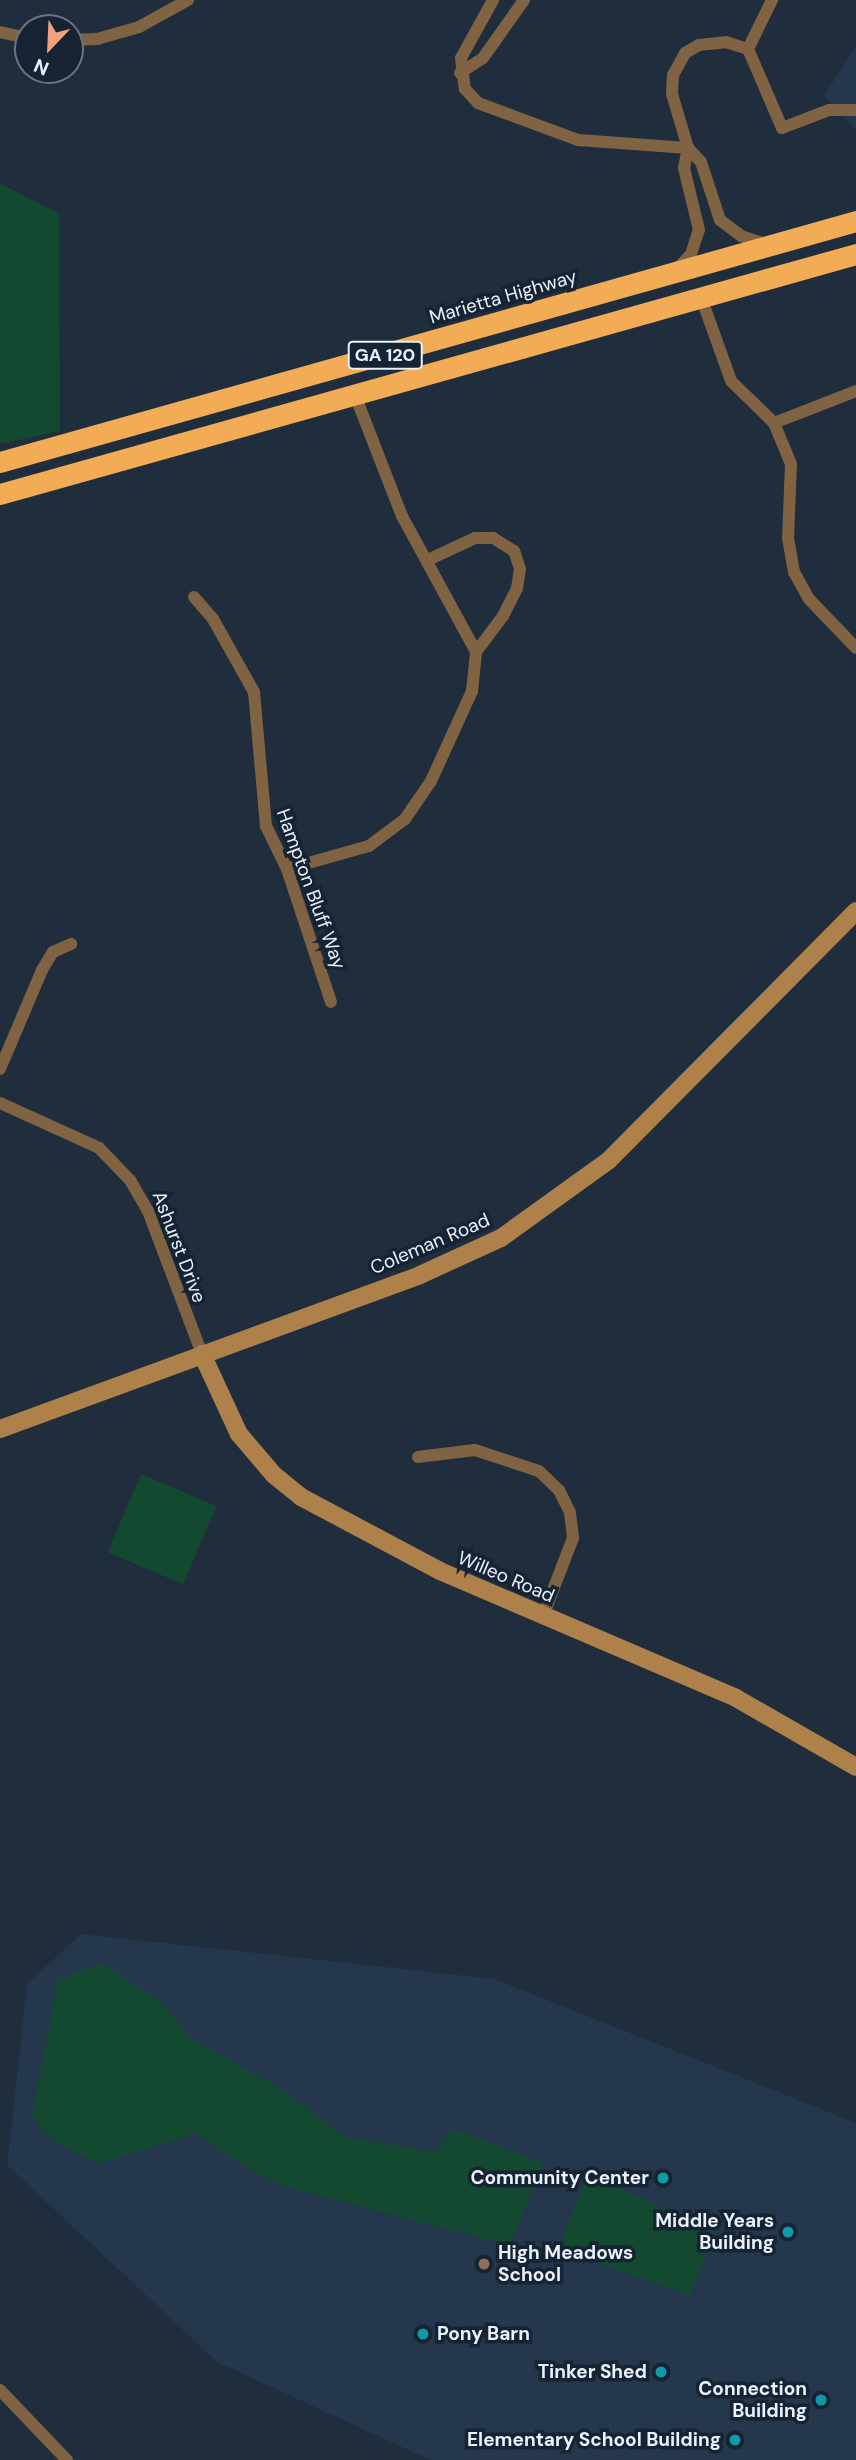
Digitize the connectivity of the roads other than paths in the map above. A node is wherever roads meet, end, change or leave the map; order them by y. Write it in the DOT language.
graph roads {
  1 [pos="188,0"];
  2 [pos="493,0"];
  3 [pos="524,0"];
  4 [pos="772,0"];
  5 [pos="84,39"];
  6 [pos="748,49"];
  7 [pos="460,73"];
  8 [pos="856,110"];
  9 [pos="688,148"];
  10 [pos="856,221"];
  11 [pos="770,245"];
  12 [pos="856,254"];
  13 [pos="672,273"];
  14 [pos="701,297"];
  15 [pos="856,390"];
  16 [pos="355,395"];
  17 [pos="774,423"];
  18 [pos="0,462"];
  19 [pos="0,494"];
  20 [pos="428,560"];
  21 [pos="194,597"];
  22 [pos="856,648"];
  23 [pos="476,652"];
  24 [pos="287,869"];
  25 [pos="856,911"];
  26 [pos="71,944"];
  27 [pos="331,1002"];
  28 [pos="0,1069"];
  29 [pos="0,1103"];
  30 [pos="202,1354"];
  31 [pos="0,1429"];
  32 [pos="418,1457"];
  33 [pos="544,1616"];
  34 [pos="856,1767"];
  35 [pos="0,2390"];
  36 [pos="67,2460"];
  1 -- 5 [label="street"];
  2 -- 7 [label="street"];
  3 -- 7 [label="street"];
  4 -- 6 [label="street"];
  6 -- 8 [label="street"];
  6 -- 9 [label="street"];
  7 -- 9 [label="street"];
  9 -- 11 [label="street"];
  9 -- 13 [label="street"];
  10 -- 11 [label="highway, Marietta Highway / GA 120"];
  11 -- 13 [label="highway, Marietta Highway / GA 120"];
  12 -- 14 [label="highway, GA 120"];
  13 -- 18 [label="highway, Marietta Highway / GA 120"];
  14 -- 16 [label="highway, GA 120"];
  14 -- 17 [label="street"];
  15 -- 17 [label="street"];
  16 -- 19 [label="highway, GA 120"];
  16 -- 20 [label="street"];
  17 -- 22 [label="street"];
  20 -- 23 [label="street"];
  20 -- 23 [label="street"];
  21 -- 24 [label="street, Hampton Bluff Way"];
  23 -- 24 [label="street"];
  24 -- 27 [label="street, Hampton Bluff Way"];
  25 -- 30 [label="street, Coleman Road"];
  26 -- 28 [label="street"];
  29 -- 30 [label="street, Ashurst Drive"];
  30 -- 31 [label="street, Coleman Road"];
  30 -- 33 [label="street, Willeo Road"];
  32 -- 33 [label="street"];
  33 -- 34 [label="street, Willeo Road"];
  35 -- 36 [label="street"];
}
